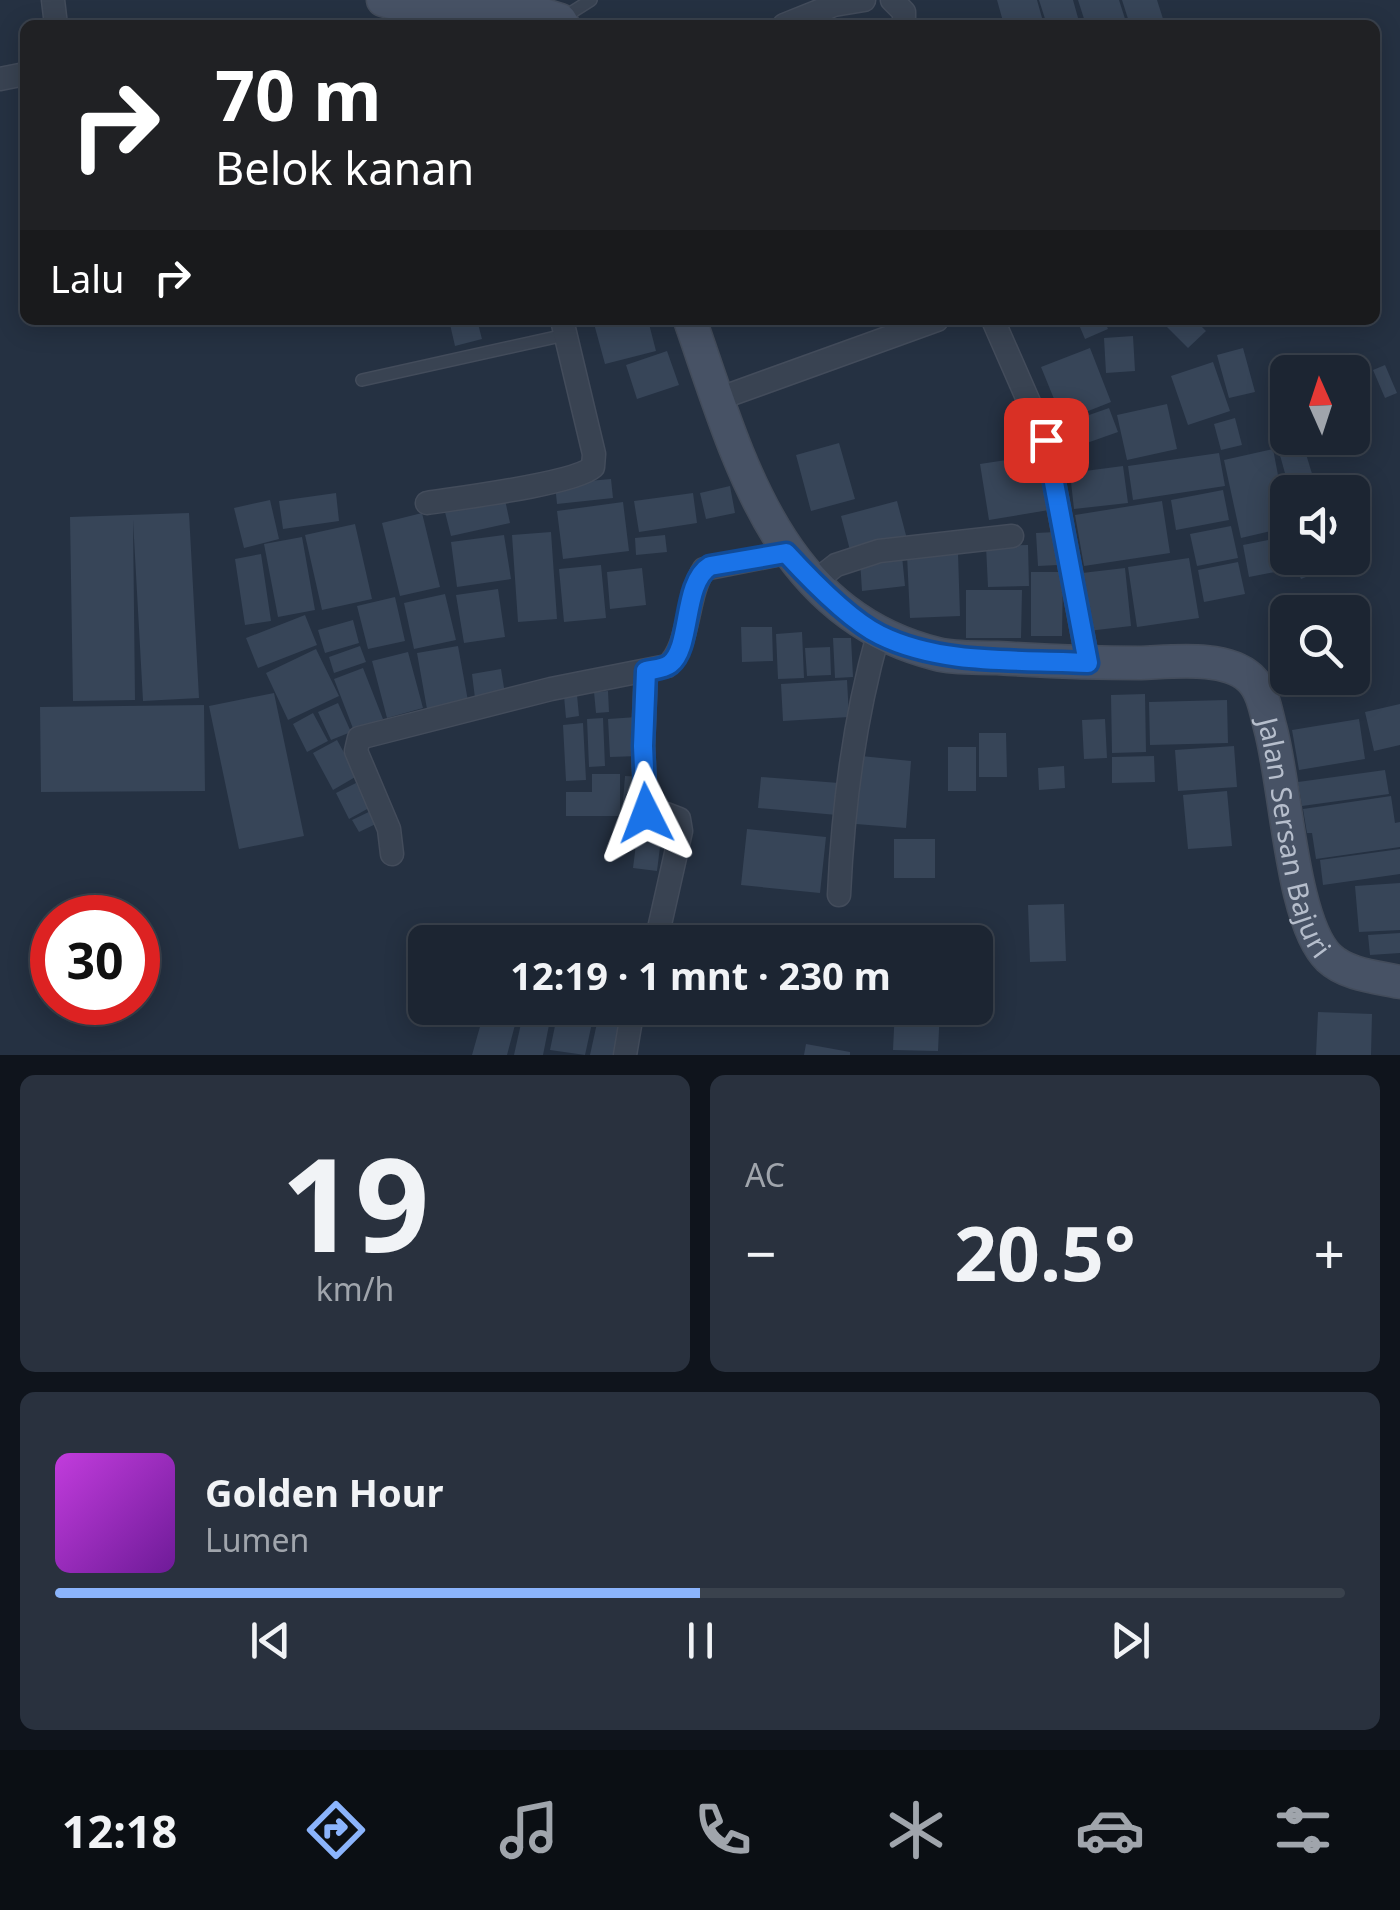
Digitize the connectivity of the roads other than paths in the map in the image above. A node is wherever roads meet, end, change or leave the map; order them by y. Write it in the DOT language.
graph roads {
  1 [pos="383,0"];
  2 [pos="591,0"];
  3 [pos="864,0"];
  4 [pos="556,20"];
  5 [pos="565,20"];
  6 [pos="796,20"];
  7 [pos="692,325"];
  8 [pos="923,325"];
  9 [pos="995,325"];
  10 [pos="564,328"];
  11 [pos="362,380"];
  12 [pos="718,399"];
  13 [pos="427,503"];
  14 [pos="1012,536"];
  15 [pos="786,553"];
  16 [pos="813,583"];
  17 [pos="878,635"];
  18 [pos="1088,663"];
  19 [pos="646,671"];
  20 [pos="392,854"];
  21 [pos="839,896"];
  22 [pos="660,925"];
  23 [pos="1400,982"];
  24 [pos="631,1025"];
  25 [pos="625,1055"];
  1 -- 4 [label="main road"];
  2 -- 5 [label="lane"];
  3 -- 6 [label="street"];
  7 -- 12 [label="main road, Jalan Sersan Bajuri"];
  8 -- 12 [label="street"];
  9 -- 18 [label="street"];
  10 -- 11 [label="lane"];
  10 -- 13 [label="street"];
  12 -- 15 [label="main road, Jalan Sersan Bajuri"];
  14 -- 16 [label="street"];
  15 -- 16 [label="main road, Jalan Sersan Bajuri"];
  15 -- 19 [label="street"];
  16 -- 17 [label="main road, Jalan Sersan Bajuri"];
  17 -- 18 [label="main road, Jalan Sersan Bajuri"];
  17 -- 21 [label="street"];
  18 -- 23 [label="main road, Jalan Sersan Bajuri"];
  19 -- 20 [label="street"];
  19 -- 22 [label="street"];
  24 -- 25 [label="street"];
}
